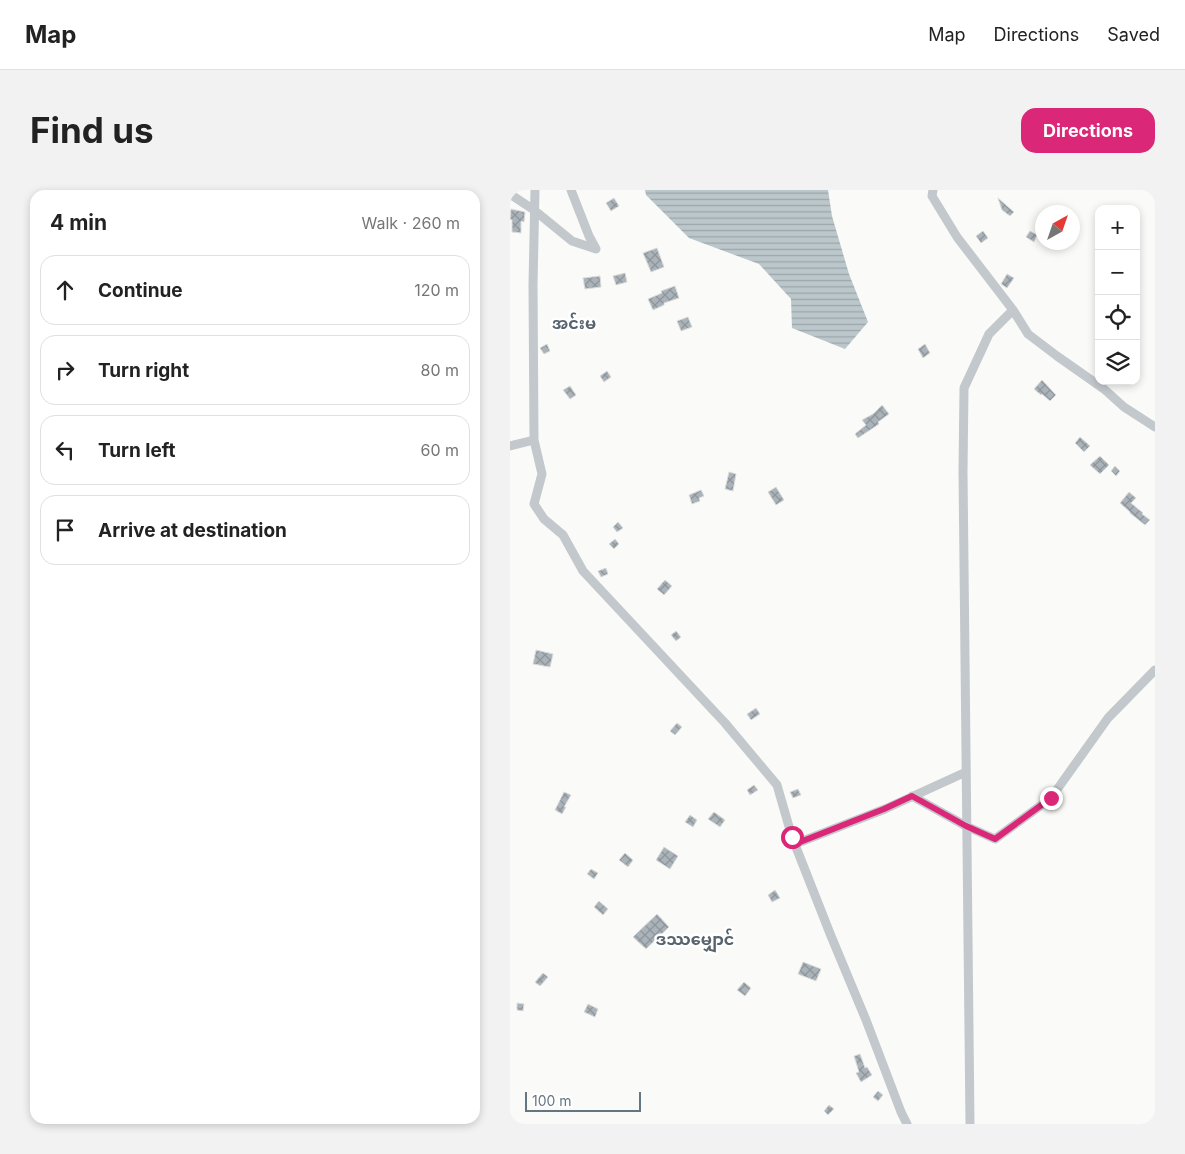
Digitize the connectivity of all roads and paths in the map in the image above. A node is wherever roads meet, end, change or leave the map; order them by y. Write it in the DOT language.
graph roads {
  1 [pos="534,190"];
  2 [pos="571,190"];
  3 [pos="933,190"];
  4 [pos="510,194"];
  5 [pos="534,210"];
  6 [pos="1013,310"];
  7 [pos="1155,427"];
  8 [pos="534,440"];
  9 [pos="510,446"];
  10 [pos="1155,670"];
  11 [pos="966,772"];
  12 [pos="912,796"];
  13 [pos="966,826"];
  14 [pos="795,844"];
  15 [pos="907,1124"];
  16 [pos="970,1124"];
  1 -- 5 [label="street"];
  2 -- 5 [label="street"];
  3 -- 6 [label="street"];
  4 -- 5 [label="street"];
  5 -- 8 [label="street"];
  6 -- 7 [label="street"];
  6 -- 11 [label="street"];
  8 -- 9 [label="street"];
  8 -- 14 [label="street"];
  10 -- 13 [label="street"];
  11 -- 12 [label="street"];
  11 -- 13 [label="street"];
  12 -- 13 [label="street"];
  12 -- 14 [label="street"];
  13 -- 16 [label="street"];
  14 -- 15 [label="street"];
}
